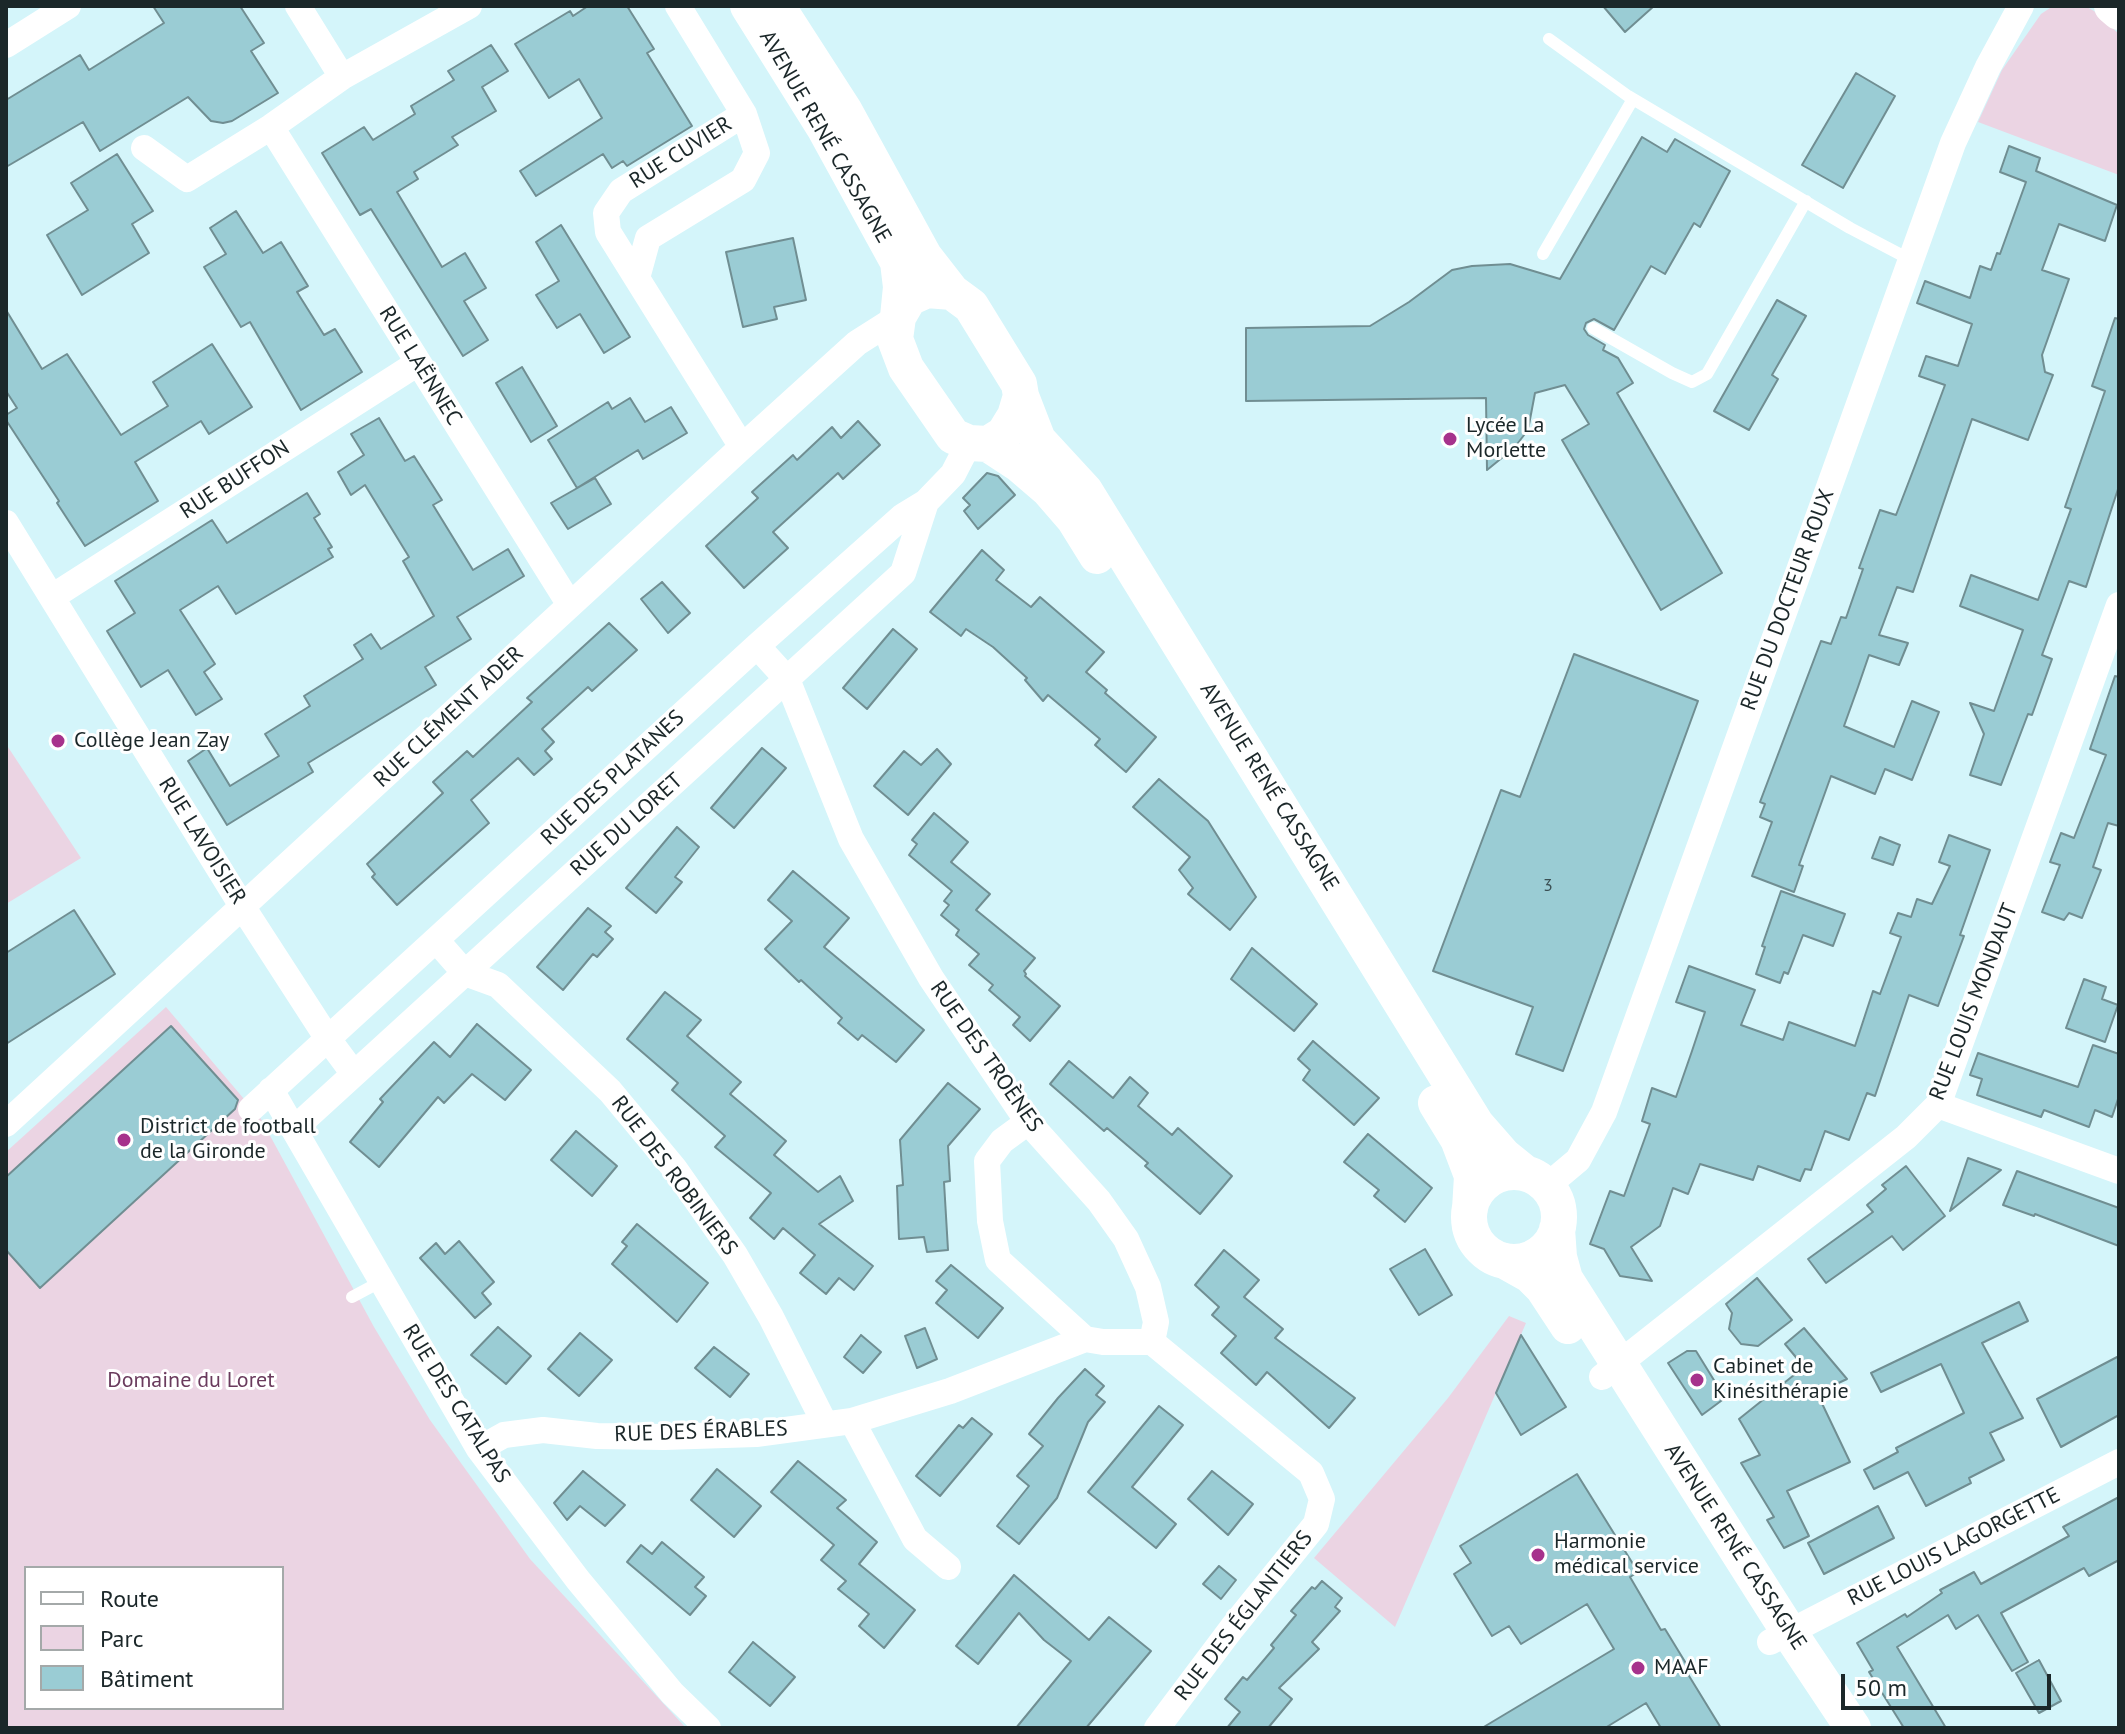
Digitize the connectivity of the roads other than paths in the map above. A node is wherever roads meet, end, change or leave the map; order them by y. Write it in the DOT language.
graph roads {
  1 [pos="68,6"];
  2 [pos="298,6"];
  3 [pos="469,6"];
  4 [pos="678,6"];
  5 [pos="748,6"];
  6 [pos="777,6"];
  7 [pos="2021,6"];
  8 [pos="2112,6"];
  9 [pos="2119,12"];
  10 [pos="1549,39"];
  11 [pos="6,45"];
  12 [pos="342,77"];
  13 [pos="1633,99"];
  14 [pos="744,114"];
  15 [pos="271,127"];
  16 [pos="144,148"];
  17 [pos="1806,201"];
  18 [pos="1543,254"];
  19 [pos="1911,260"];
  20 [pos="637,278"];
  21 [pos="952,292"];
  22 [pos="898,317"];
  23 [pos="1593,328"];
  24 [pos="418,363"];
  25 [pos="1021,396"];
  26 [pos="978,444"];
  27 [pos="742,447"];
  28 [pos="926,502"];
  29 [pos="6,523"];
  30 [pos="52,597"];
  31 [pos="570,605"];
  32 [pos="2119,605"];
  33 [pos="757,646"];
  34 [pos="787,679"];
  35 [pos="242,906"];
  36 [pos="436,940"];
  37 [pos="465,973"];
  38 [pos="328,1039"];
  39 [pos="354,1074"];
  40 [pos="271,1090"];
  41 [pos="1938,1105"];
  42 [pos="251,1109"];
  43 [pos="1028,1122"];
  44 [pos="6,1124"];
  45 [pos="295,1128"];
  46 [pos="2119,1171"];
  47 [pos="1536,1180"];
  48 [pos="1470,1209"];
  49 [pos="1557,1229"];
  50 [pos="1505,1261"];
  51 [pos="382,1281"];
  52 [pos="352,1297"];
  53 [pos="1085,1339"];
  54 [pos="1152,1342"];
  55 [pos="1611,1371"];
  56 [pos="852,1421"];
  57 [pos="825,1424"];
  58 [pos="479,1449"];
  59 [pos="2119,1462"];
  60 [pos="948,1567"];
  61 [pos="1779,1637"];
  62 [pos="708,1728"];
  63 [pos="1157,1728"];
  64 [pos="1826,1728"];
  65 [pos="1853,1728"];
  1 -- 11 [label="street"];
  2 -- 12 [label="street"];
  3 -- 12 [label="street"];
  4 -- 14 [label="street, RUE CUVIER"];
  5 -- 22 [label="main road, AVENUE RENÉ CASSAGNE"];
  6 -- 21 [label="main road, AVENUE RENÉ CASSAGNE"];
  7 -- 19 [label="street, RUE DU DOCTEUR ROUX"];
  8 -- 9 [label="main road"];
  10 -- 13 [label="lane"];
  12 -- 15 [label="street"];
  13 -- 17 [label="lane"];
  13 -- 18 [label="lane"];
  14 -- 20 [label="street, RUE CUVIER"];
  14 -- 20 [label="street, RUE CUVIER"];
  15 -- 16 [label="street"];
  15 -- 24 [label="street, RUE LAËNNEC"];
  17 -- 19 [label="lane"];
  17 -- 23 [label="lane"];
  19 -- 47 [label="street, RUE DU DOCTEUR ROUX"];
  20 -- 27 [label="street, RUE CUVIER"];
  21 -- 22 [label="main road"];
  21 -- 25 [label="main road, AVENUE RENÉ CASSAGNE"];
  22 -- 26 [label="main road, AVENUE RENÉ CASSAGNE"];
  22 -- 27 [label="street, RUE CLÉMENT ADER"];
  24 -- 30 [label="street, RUE BUFFON"];
  24 -- 31 [label="street, RUE LAËNNEC"];
  25 -- 26 [label="main road"];
  25 -- 47 [label="main road, AVENUE RENÉ CASSAGNE"];
  26 -- 28 [label="street, RUE DES PLATANES"];
  26 -- 48 [label="main road, AVENUE RENÉ CASSAGNE"];
  27 -- 31 [label="street, RUE CLÉMENT ADER"];
  28 -- 33 [label="street, RUE DES PLATANES"];
  28 -- 34 [label="street, RUE DU LORET"];
  29 -- 30 [label="street, RUE LAVOISIER"];
  30 -- 35 [label="street, RUE LAVOISIER"];
  31 -- 35 [label="street, RUE CLÉMENT ADER"];
  32 -- 41 [label="street, RUE LOUIS MONDAUT"];
  33 -- 34 [label="street"];
  33 -- 36 [label="street, RUE DES PLATANES"];
  34 -- 37 [label="street, RUE DU LORET"];
  34 -- 43 [label="street, RUE DES TROÈNES"];
  35 -- 38 [label="street, RUE LAVOISIER"];
  35 -- 44 [label="street, RUE CLÉMENT ADER"];
  36 -- 37 [label="street, RUE DES ROBINIERS"];
  36 -- 38 [label="street, RUE DES PLATANES"];
  37 -- 39 [label="street, RUE DU LORET"];
  37 -- 57 [label="street, RUE DES ROBINIERS"];
  38 -- 39 [label="street, RUE LAVOISIER"];
  38 -- 40 [label="street, RUE DES PLATANES"];
  39 -- 45 [label="street, RUE DU LORET"];
  40 -- 42 [label="street, RUE DES PLATANES"];
  40 -- 45 [label="street, RUE DES CATALPAS"];
  41 -- 46 [label="street"];
  41 -- 55 [label="street, RUE LOUIS MONDAUT"];
  43 -- 53 [label="street"];
  43 -- 54 [label="street, RUE DES TROÈNES"];
  45 -- 51 [label="street, RUE DES CATALPAS"];
  47 -- 48 [label="main road"];
  47 -- 49 [label="main road, AVENUE RENÉ CASSAGNE"];
  48 -- 50 [label="main road, AVENUE RENÉ CASSAGNE"];
  49 -- 50 [label="main road"];
  49 -- 55 [label="main road, AVENUE RENÉ CASSAGNE"];
  50 -- 55 [label="main road, AVENUE RENÉ CASSAGNE"];
  51 -- 52 [label="lane"];
  51 -- 58 [label="street, RUE DES CATALPAS"];
  53 -- 54 [label="street, RUE DES ÉRABLES"];
  53 -- 56 [label="street, RUE DES ÉRABLES"];
  54 -- 63 [label="street, RUE DES ÉGLANTIERS"];
  55 -- 61 [label="main road, AVENUE RENÉ CASSAGNE"];
  56 -- 57 [label="street, RUE DES ÉRABLES"];
  56 -- 60 [label="street"];
  57 -- 58 [label="street, RUE DES ÉRABLES"];
  58 -- 62 [label="street, RUE DES CATALPAS"];
  59 -- 61 [label="street, RUE LOUIS LAGORGETTE"];
  61 -- 64 [label="main road, AVENUE RENÉ CASSAGNE"];
  61 -- 65 [label="main road, AVENUE RENÉ CASSAGNE"];
}
